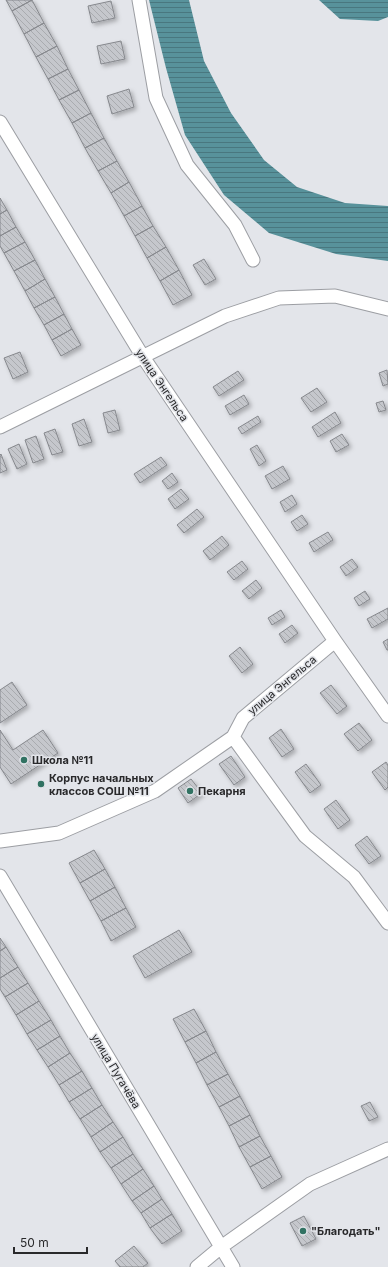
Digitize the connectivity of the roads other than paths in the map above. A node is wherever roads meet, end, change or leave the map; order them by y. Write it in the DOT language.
graph roads {
  1 [pos="139,0"];
  2 [pos="0,122"];
  3 [pos="252,260"];
  4 [pos="388,309"];
  5 [pos="143,357"];
  6 [pos="0,427"];
  7 [pos="335,641"];
  8 [pos="388,716"];
  9 [pos="233,737"];
  10 [pos="0,841"];
  11 [pos="0,876"];
  12 [pos="388,923"];
  13 [pos="388,1149"];
  14 [pos="221,1247"];
  15 [pos="197,1267"];
  16 [pos="233,1267"];
  1 -- 3 [label="street"];
  2 -- 5 [label="street, улица Энгельса"];
  4 -- 5 [label="street"];
  5 -- 6 [label="street"];
  5 -- 7 [label="street, улица Энгельса"];
  7 -- 8 [label="street, улица Энгельса"];
  7 -- 9 [label="street, улица Энгельса"];
  9 -- 10 [label="street, улица Энгельса"];
  9 -- 12 [label="street"];
  11 -- 14 [label="street, улица Пугачёва"];
  13 -- 14 [label="street"];
  14 -- 15 [label="street"];
  14 -- 16 [label="street, улица Пугачёва"];
}
